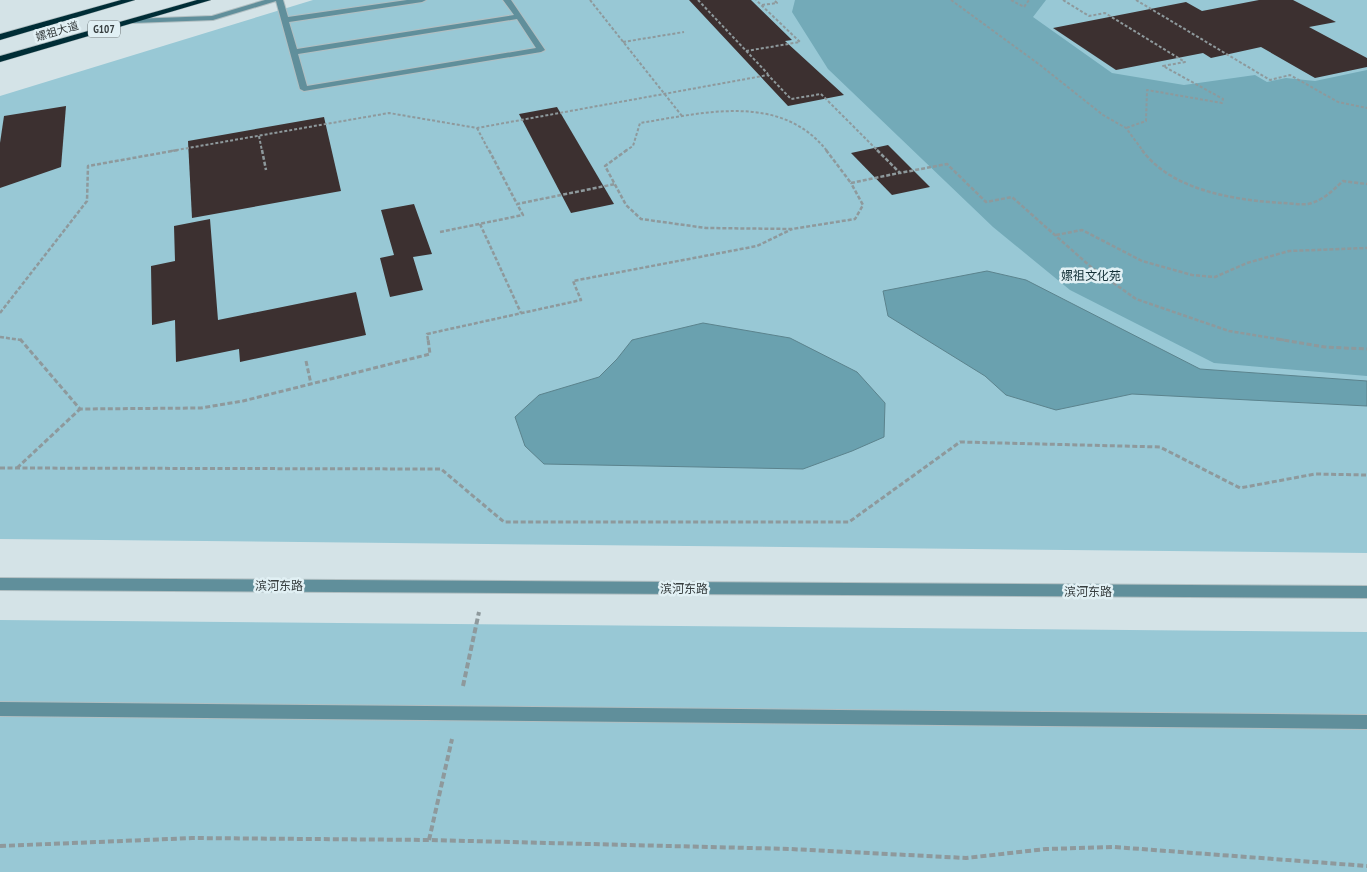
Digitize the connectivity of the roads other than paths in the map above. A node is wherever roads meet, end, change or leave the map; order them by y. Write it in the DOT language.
graph roads {
  1 [pos="131,0"];
  2 [pos="207,0"];
  3 [pos="273,0"];
  4 [pos="279,0"];
  5 [pos="422,0"];
  6 [pos="507,0"];
  7 [pos="518,17"];
  8 [pos="284,20"];
  9 [pos="133,21"];
  10 [pos="0,37"];
  11 [pos="293,52"];
  12 [pos="0,59"];
  13 [pos="0,584"];
  14 [pos="1367,592"];
  15 [pos="0,709"];
  16 [pos="1367,722"];
  1 -- 10 [label="highway, 嫘祖大道 / G107"];
  2 -- 9 [label="highway, 嫘祖大道 / G107"];
  3 -- 9 [label="street"];
  4 -- 8 [label="street"];
  5 -- 8 [label="street"];
  6 -- 7 [label="street"];
  7 -- 11 [label="street"];
  7 -- 11 [label="street"];
  8 -- 11 [label="street"];
  9 -- 12 [label="highway, 嫘祖大道 / G107"];
  13 -- 14 [label="street, 滨河东路"];
  15 -- 16 [label="street"];
}
